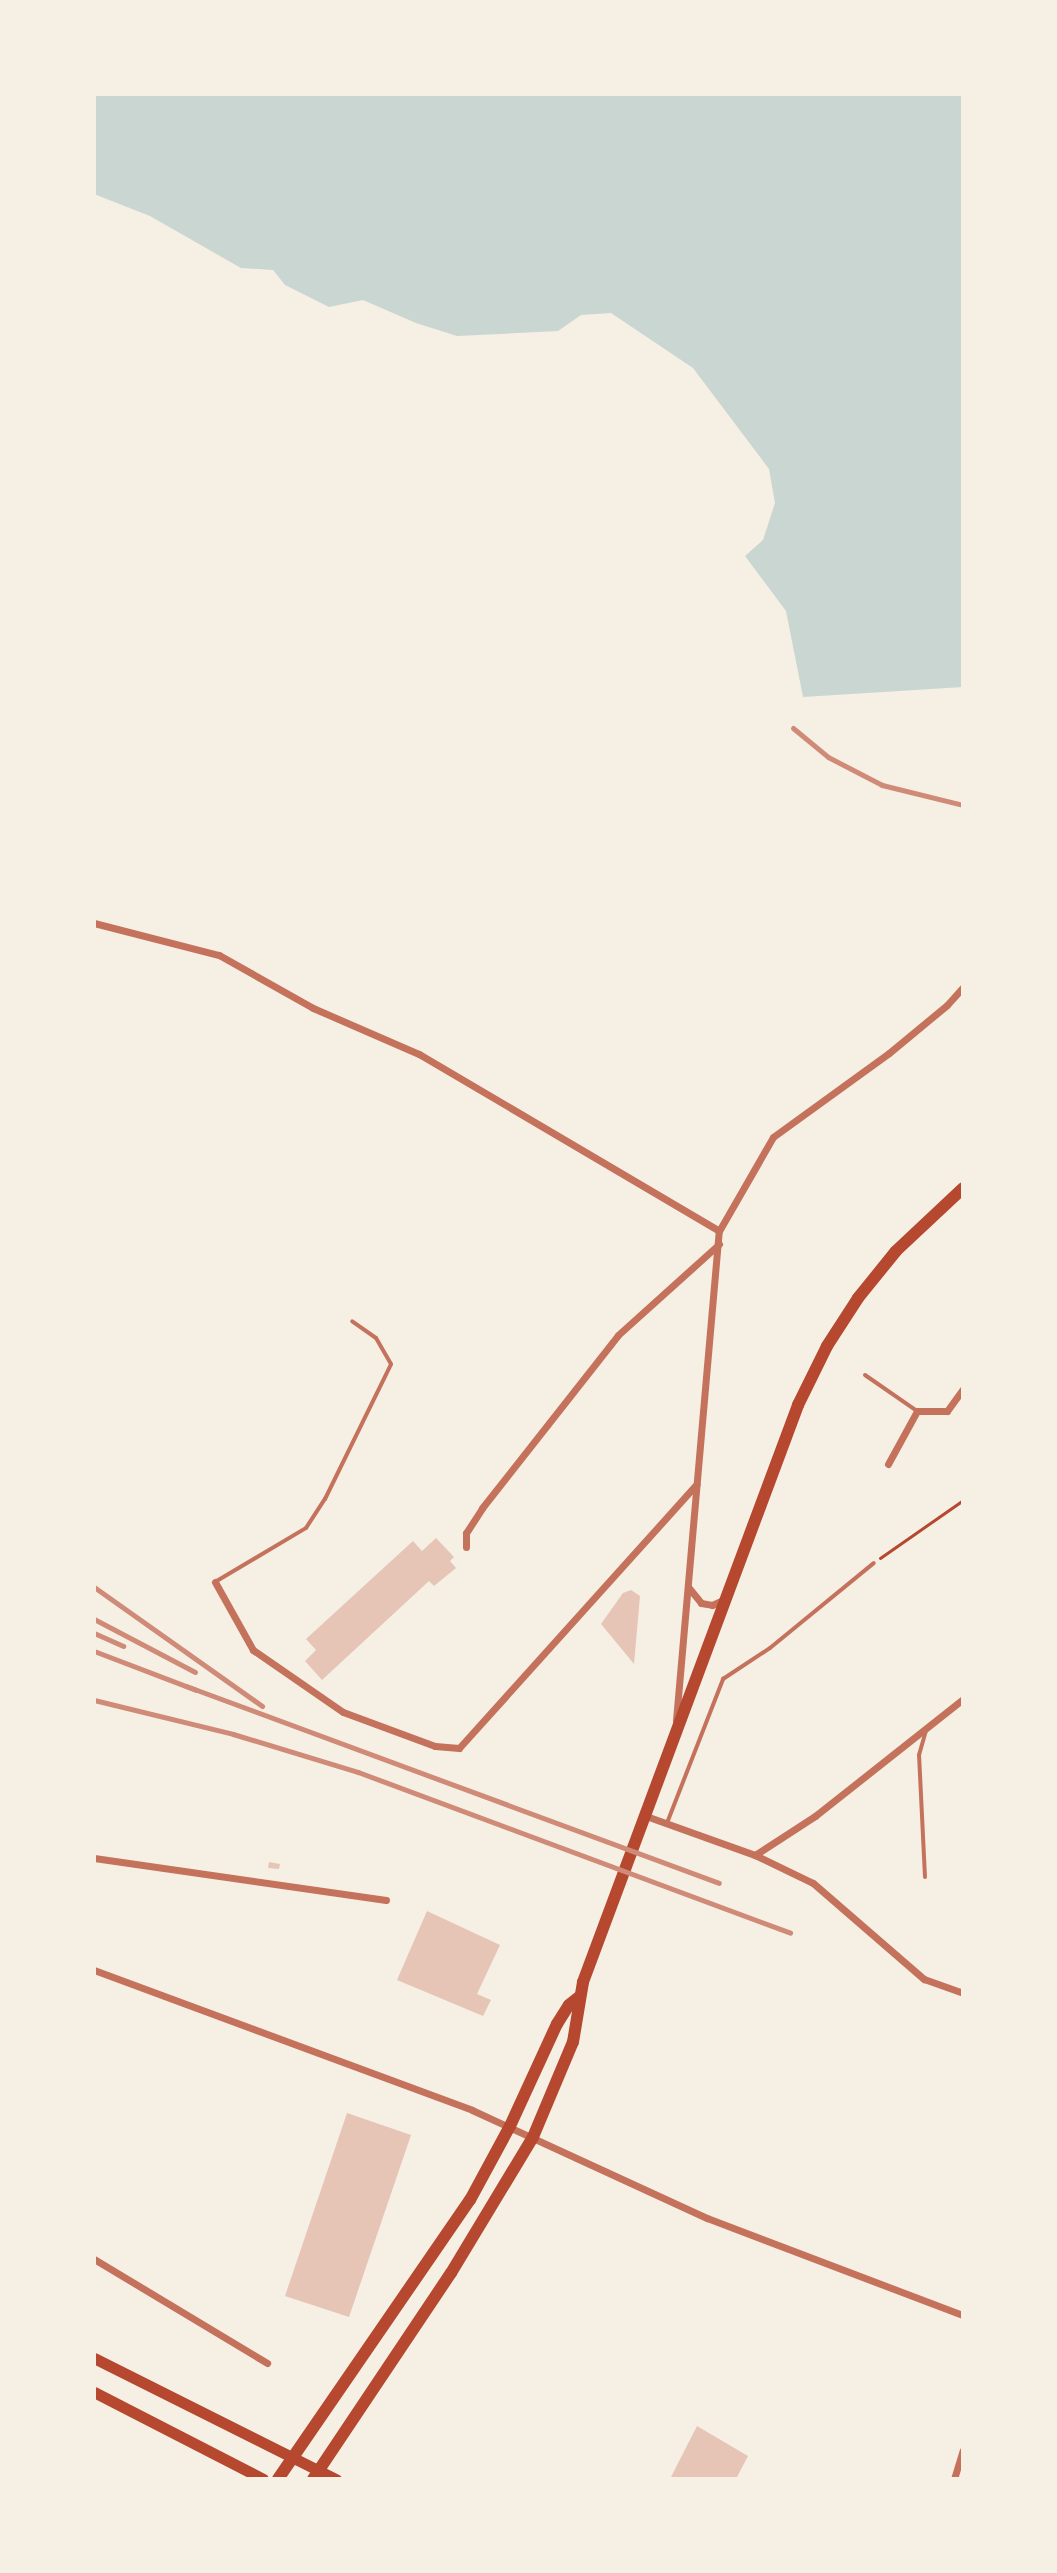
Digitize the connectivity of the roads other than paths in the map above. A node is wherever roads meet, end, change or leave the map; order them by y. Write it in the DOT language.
graph roads {
  1 [pos="94,923"];
  2 [pos="963,987"];
  3 [pos="963,1188"];
  4 [pos="719,1231"];
  5 [pos="719,1244"];
  6 [pos="352,1321"];
  7 [pos="865,1375"];
  8 [pos="963,1389"];
  9 [pos="917,1411"];
  10 [pos="888,1464"];
  11 [pos="698,1482"];
  12 [pos="466,1547"];
  13 [pos="874,1563"];
  14 [pos="215,1582"];
  15 [pos="689,1588"];
  16 [pos="728,1597"];
  17 [pos="963,1699"];
  18 [pos="926,1728"];
  19 [pos="673,1742"];
  20 [pos="646,1816"];
  21 [pos="666,1825"];
  22 [pos="755,1855"];
  23 [pos="94,1858"];
  24 [pos="925,1877"];
  25 [pos="386,1900"];
  26 [pos="94,1970"];
  27 [pos="963,1994"];
  28 [pos="579,1997"];
  29 [pos="510,2126"];
  30 [pos="533,2137"];
  31 [pos="94,2259"];
  32 [pos="963,2315"];
  33 [pos="94,2358"];
  34 [pos="267,2363"];
  35 [pos="94,2392"];
  36 [pos="963,2450"];
  37 [pos="295,2457"];
  38 [pos="316,2474"];
  39 [pos="263,2479"];
  40 [pos="278,2479"];
  41 [pos="336,2479"];
  42 [pos="954,2479"];
  1 -- 4 [label="street"];
  2 -- 4 [label="street"];
  3 -- 16 [label="main road"];
  4 -- 5 [label="street"];
  5 -- 11 [label="street"];
  5 -- 12 [label="street"];
  6 -- 14 [label="lane"];
  7 -- 9 [label="lane"];
  8 -- 9 [label="street"];
  9 -- 10 [label="street"];
  11 -- 14 [label="street"];
  11 -- 15 [label="street"];
  13 -- 21 [label="lane"];
  15 -- 16 [label="street"];
  15 -- 19 [label="street"];
  16 -- 19 [label="main road"];
  17 -- 18 [label="street"];
  18 -- 22 [label="street"];
  18 -- 24 [label="lane"];
  19 -- 20 [label="main road"];
  20 -- 21 [label="street"];
  20 -- 28 [label="main road"];
  21 -- 22 [label="street"];
  22 -- 27 [label="street"];
  23 -- 25 [label="street"];
  26 -- 29 [label="street"];
  28 -- 29 [label="main road"];
  28 -- 30 [label="main road"];
  29 -- 30 [label="street"];
  29 -- 37 [label="main road"];
  30 -- 32 [label="street"];
  30 -- 38 [label="main road"];
  31 -- 34 [label="street"];
  33 -- 37 [label="main road"];
  35 -- 39 [label="main road"];
  36 -- 42 [label="street"];
  37 -- 38 [label="main road"];
  37 -- 40 [label="main road"];
  38 -- 41 [label="main road"];
}
